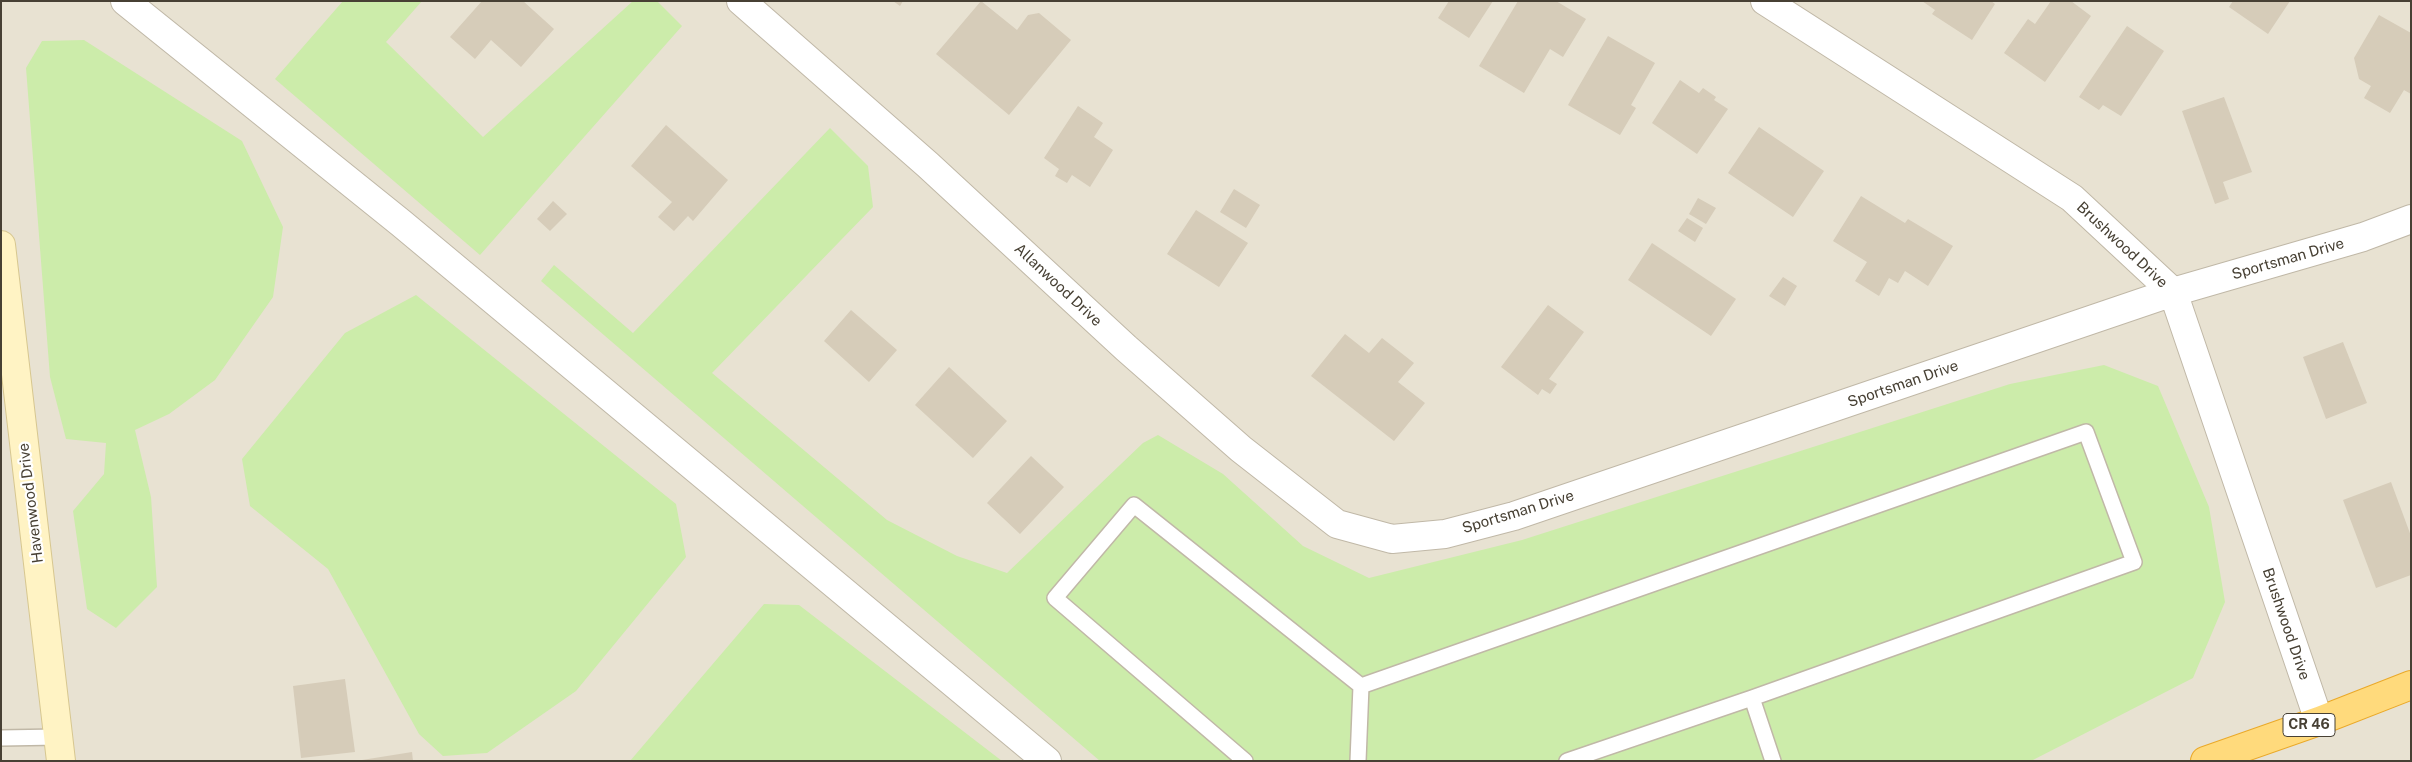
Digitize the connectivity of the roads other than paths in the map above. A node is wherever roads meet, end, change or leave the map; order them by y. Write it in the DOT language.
graph roads {
  1 [pos="125,1"];
  2 [pos="741,1"];
  3 [pos="1765,1"];
  4 [pos="2411,219"];
  5 [pos="1,245"];
  6 [pos="2173,292"];
  7 [pos="1392,539"];
  8 [pos="2411,685"];
  9 [pos="1361,686"];
  10 [pos="1752,698"];
  11 [pos="2319,721"];
  12 [pos="1,738"];
  13 [pos="60,749"];
  14 [pos="1047,761"];
  15 [pos="1245,761"];
  16 [pos="1358,761"];
  17 [pos="1567,761"];
  18 [pos="1773,761"];
  19 [pos="2206,761"];
  1 -- 14 [label="street"];
  2 -- 7 [label="street, Allanwood Drive"];
  3 -- 6 [label="street, Brushwood Drive"];
  4 -- 6 [label="street, Sportsman Drive"];
  5 -- 13 [label="main road, Havenwood Drive"];
  6 -- 7 [label="street, Sportsman Drive"];
  6 -- 11 [label="street, Brushwood Drive"];
  8 -- 11 [label="highway, CR 46"];
  9 -- 10 [label="lane"];
  9 -- 15 [label="lane"];
  9 -- 16 [label="lane"];
  10 -- 17 [label="lane"];
  10 -- 18 [label="lane"];
  11 -- 19 [label="highway, CR 46"];
  12 -- 13 [label="lane"];
}
